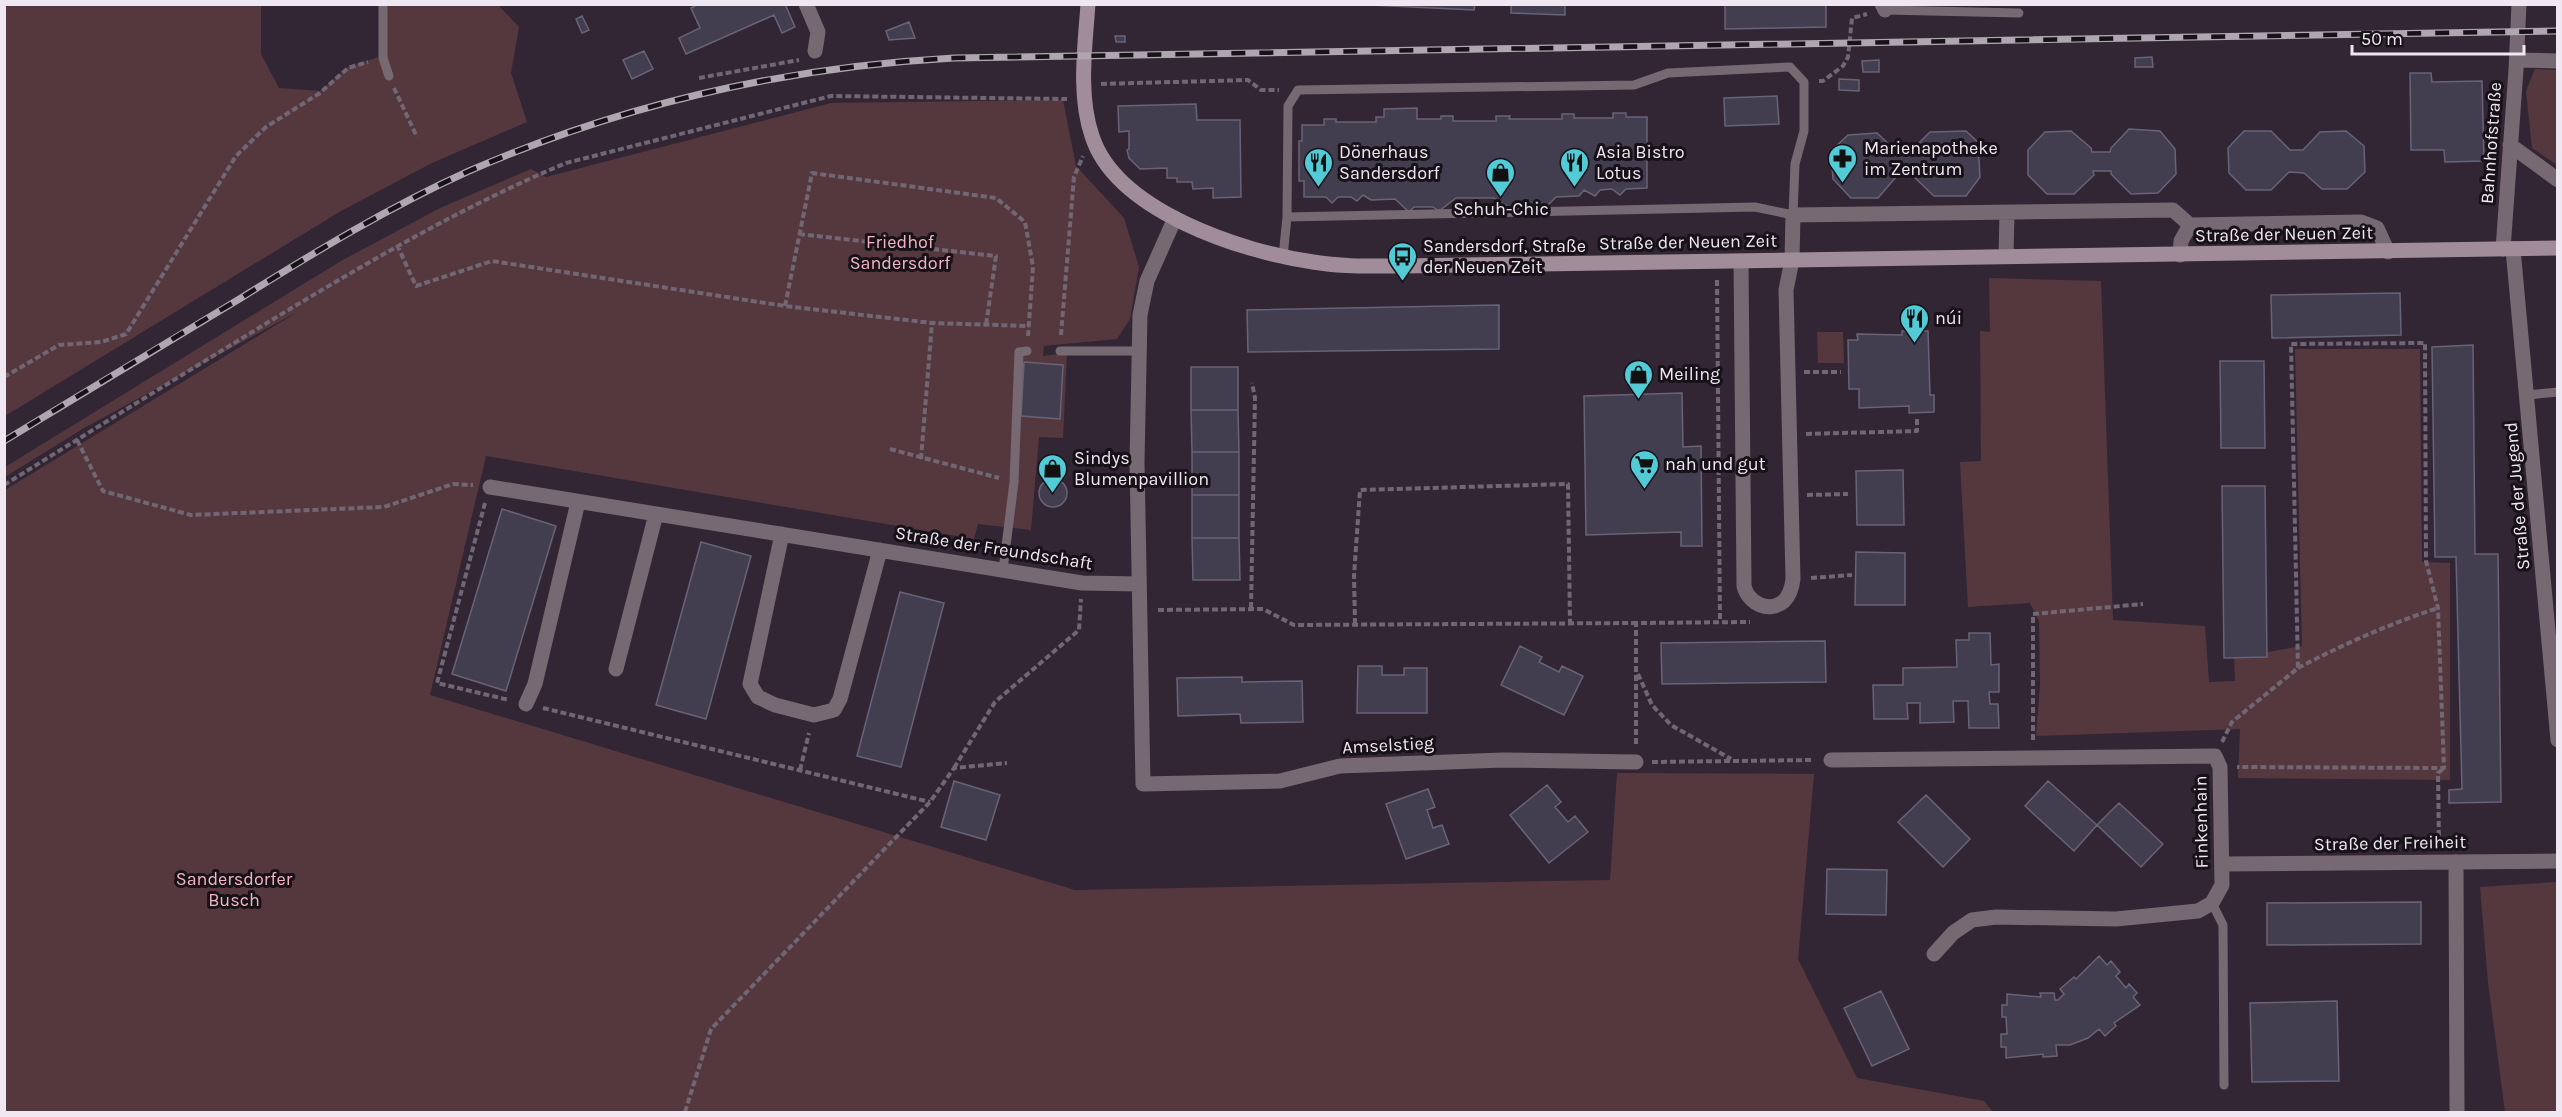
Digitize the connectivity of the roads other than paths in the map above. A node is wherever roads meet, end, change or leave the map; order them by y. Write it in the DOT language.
graph roads {
  1 [pos="383,4"];
  2 [pos="806,4"];
  3 [pos="1088,4"];
  4 [pos="2519,4"];
  5 [pos="1884,8"];
  6 [pos="2019,12"];
  7 [pos="815,51"];
  8 [pos="2517,60"];
  9 [pos="2558,61"];
  10 [pos="389,76"];
  11 [pos="2510,145"];
  12 [pos="2558,180"];
  13 [pos="2007,213"];
  14 [pos="1793,215"];
  15 [pos="1287,217"];
  16 [pos="1175,218"];
  17 [pos="2190,225"];
  18 [pos="2558,248"];
  19 [pos="2508,249"];
  20 [pos="2388,252"];
  21 [pos="2180,255"];
  22 [pos="2006,256"];
  23 [pos="1283,257"];
  24 [pos="1792,260"];
  25 [pos="1741,261"];
  26 [pos="1027,351"];
  27 [pos="1060,351"];
  28 [pos="1139,351"];
  29 [pos="2558,392"];
  30 [pos="2528,395"];
  31 [pos="490,486"];
  32 [pos="578,502"];
  33 [pos="656,514"];
  34 [pos="782,534"];
  35 [pos="880,550"];
  36 [pos="1003,570"];
  37 [pos="1139,584"];
  38 [pos="616,669"];
  39 [pos="526,704"];
  40 [pos="2558,740"];
  41 [pos="1831,760"];
  42 [pos="1636,762"];
  43 [pos="2558,861"];
  44 [pos="2456,862"];
  45 [pos="2223,864"];
  46 [pos="2212,903"];
  47 [pos="1934,954"];
  48 [pos="2224,1085"];
  49 [pos="2457,1113"];
  1 -- 10 [label="lane"];
  2 -- 7 [label="street"];
  3 -- 16 [label="street, Straße der Neuen Zeit"];
  4 -- 8 [label="street, Bahnhofstraße"];
  5 -- 6 [label="lane"];
  8 -- 9 [label="street"];
  8 -- 11 [label="street, Bahnhofstraße"];
  11 -- 12 [label="street"];
  11 -- 19 [label="street, Bahnhofstraße"];
  13 -- 14 [label="street, Straße der Neuen Zeit"];
  13 -- 17 [label="street, Straße der Neuen Zeit"];
  13 -- 22 [label="street"];
  14 -- 15 [label="lane"];
  14 -- 15 [label="lane"];
  14 -- 24 [label="street, Straße der Neuen Zeit"];
  15 -- 23 [label="lane"];
  16 -- 23 [label="street, Straße der Neuen Zeit"];
  16 -- 28 [label="street"];
  17 -- 20 [label="street, Straße der Neuen Zeit"];
  17 -- 21 [label="street, Straße der Neuen Zeit"];
  18 -- 19 [label="street, Straße der Neuen Zeit"];
  19 -- 20 [label="street, Straße der Neuen Zeit"];
  19 -- 30 [label="street, Straße der Jugend"];
  20 -- 21 [label="street, Straße der Neuen Zeit"];
  21 -- 22 [label="street, Straße der Neuen Zeit"];
  22 -- 24 [label="street, Straße der Neuen Zeit"];
  23 -- 25 [label="street, Straße der Neuen Zeit"];
  24 -- 25 [label="street, Straße der Neuen Zeit"];
  24 -- 25 [label="street"];
  26 -- 36 [label="lane"];
  27 -- 28 [label="lane"];
  28 -- 37 [label="street"];
  29 -- 30 [label="lane"];
  30 -- 40 [label="street, Straße der Jugend"];
  31 -- 32 [label="street, Straße der Freundschaft"];
  32 -- 33 [label="street, Straße der Freundschaft"];
  32 -- 39 [label="street"];
  33 -- 34 [label="street, Straße der Freundschaft"];
  33 -- 38 [label="street"];
  34 -- 35 [label="street, Straße der Freundschaft"];
  34 -- 35 [label="street, Straße der Freundschaft"];
  35 -- 36 [label="street, Straße der Freundschaft"];
  36 -- 37 [label="street, Straße der Freundschaft"];
  37 -- 42 [label="street, Amselstieg"];
  41 -- 45 [label="street, Finkenhain"];
  43 -- 44 [label="street, Straße der Freiheit"];
  44 -- 45 [label="street, Straße der Freiheit"];
  44 -- 49 [label="street"];
  45 -- 46 [label="street, Finkenhain"];
  46 -- 47 [label="street"];
  46 -- 48 [label="lane"];
}
